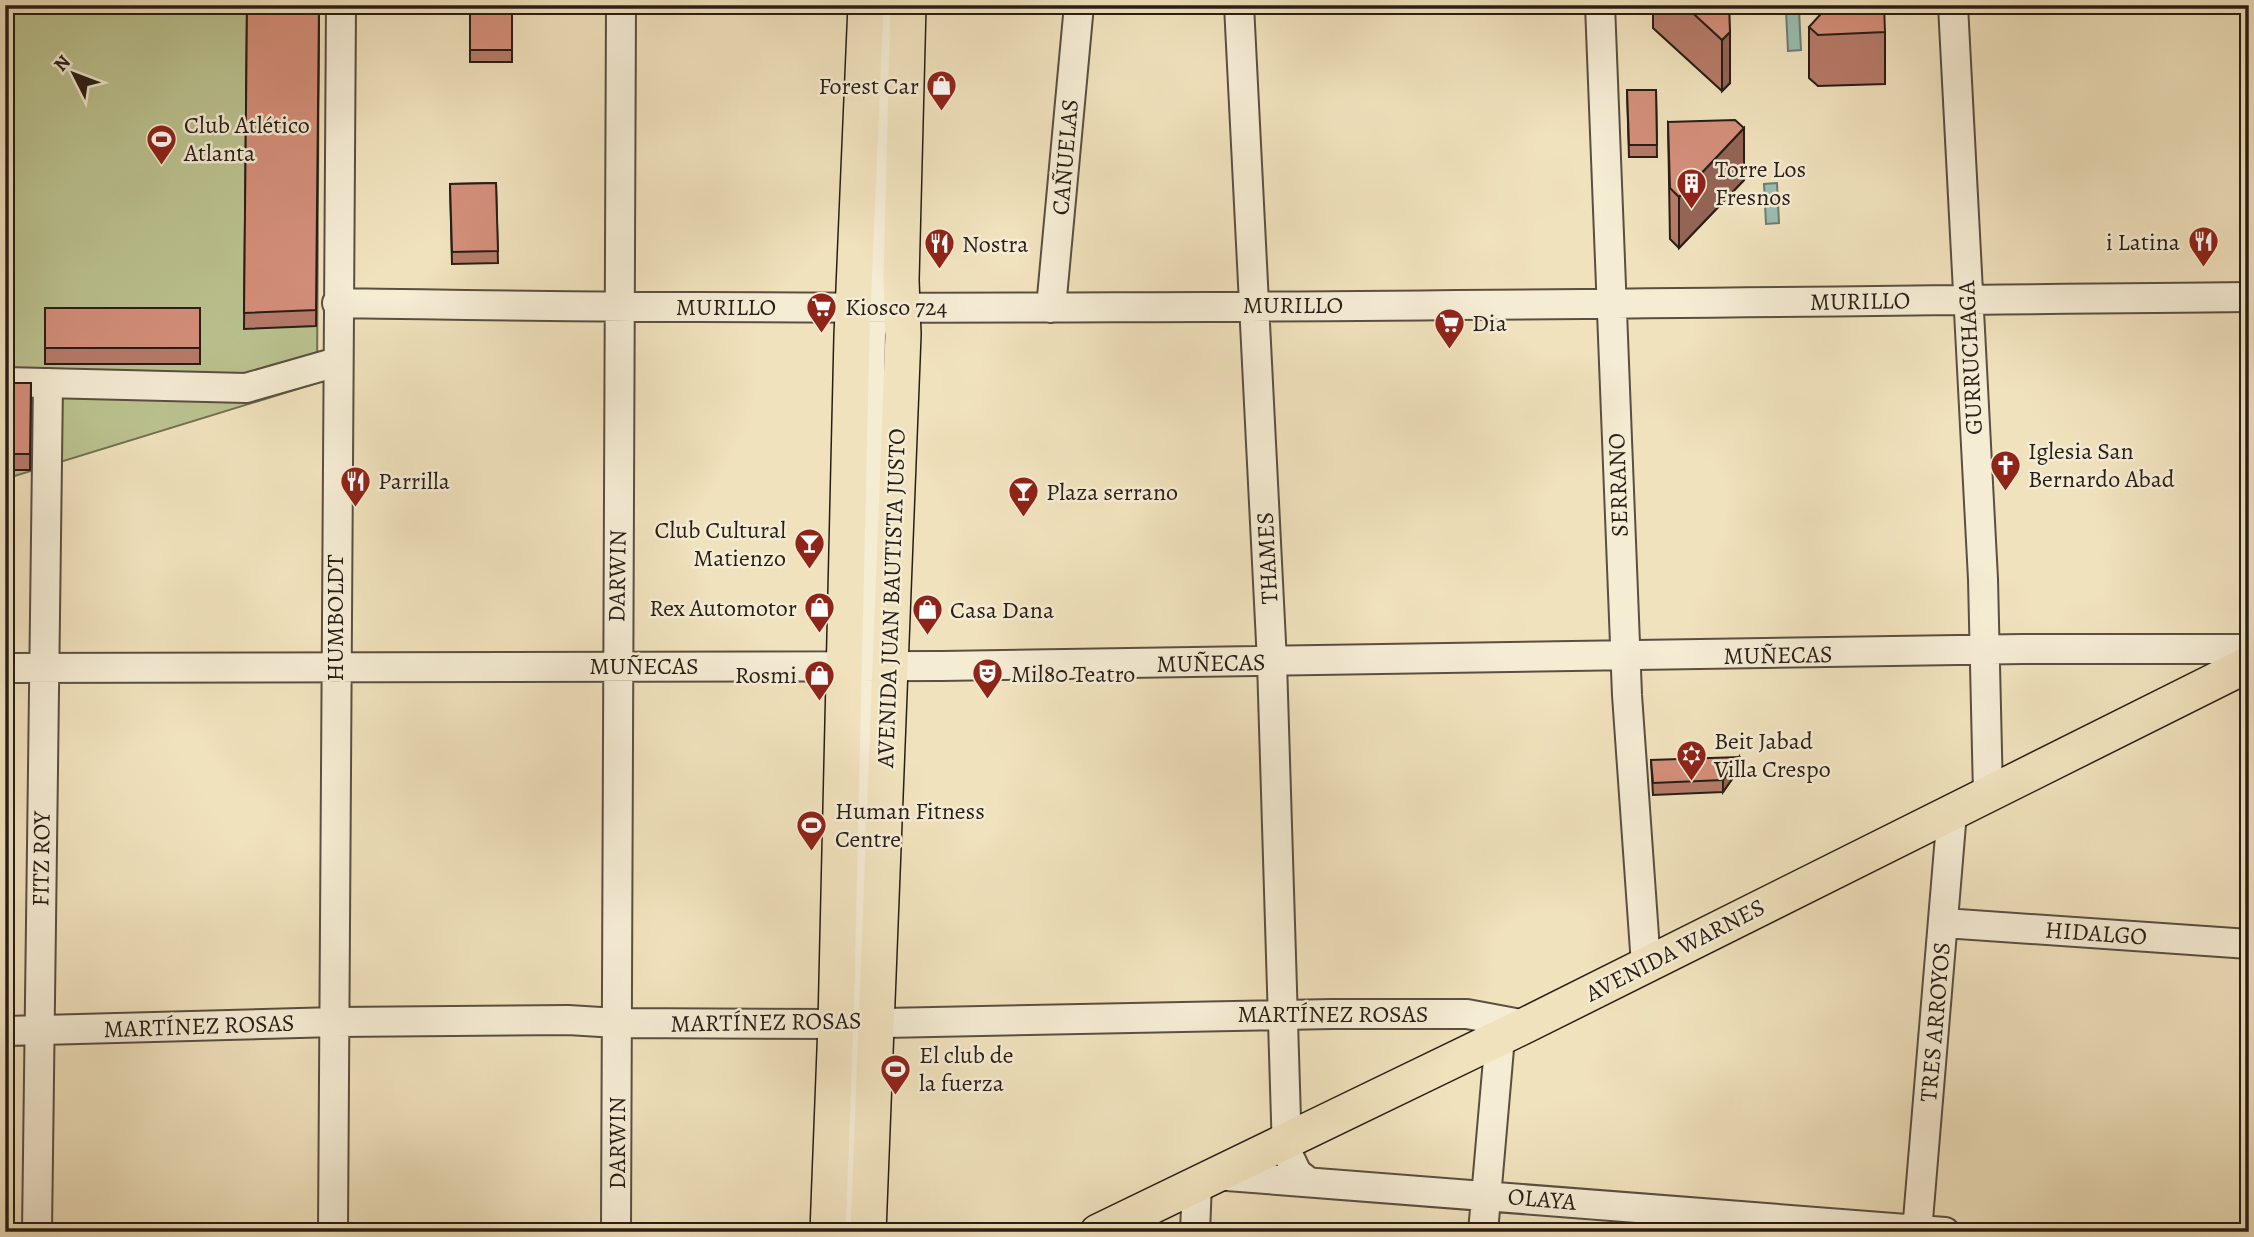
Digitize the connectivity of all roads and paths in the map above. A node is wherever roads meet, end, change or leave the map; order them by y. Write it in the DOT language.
graph roads {
  1 [pos="341,5"];
  2 [pos="621,5"];
  3 [pos="866,5"];
  4 [pos="887,5"];
  5 [pos="908,5"];
  6 [pos="1079,5"];
  7 [pos="1240,5"];
  8 [pos="1600,5"];
  9 [pos="1953,5"];
  10 [pos="2249,297"];
  11 [pos="1966,300"];
  12 [pos="337,303"];
  13 [pos="1254,305"];
  14 [pos="1611,305"];
  15 [pos="878,307"];
  16 [pos="620,308"];
  17 [pos="1051,308"];
  18 [pos="337,362"];
  19 [pos="5,382"];
  20 [pos="48,383"];
  21 [pos="2249,649"];
  22 [pos="1984,650"];
  23 [pos="1625,656"];
  24 [pos="1272,662"];
  25 [pos="2249,664"];
  26 [pos="616,666"];
  27 [pos="866,666"];
  28 [pos="5,668"];
  29 [pos="45,668"];
  30 [pos="335,669"];
  31 [pos="1988,794"];
  32 [pos="1952,812"];
  33 [pos="1944,923"];
  34 [pos="2249,944"];
  35 [pos="1646,965"];
  36 [pos="1285,1014"];
  37 [pos="336,1021"];
  38 [pos="856,1022"];
  39 [pos="617,1023"];
  40 [pos="37,1030"];
  41 [pos="5,1031"];
  42 [pos="1513,1031"];
  43 [pos="1294,1126"];
  44 [pos="1206,1179"];
  45 [pos="1306,1180"];
  46 [pos="1485,1194"];
  47 [pos="1917,1231"];
  48 [pos="37,1232"];
  49 [pos="334,1232"];
  50 [pos="616,1232"];
  51 [pos="828,1232"];
  52 [pos="849,1232"];
  53 [pos="868,1232"];
  54 [pos="1098,1232"];
  55 [pos="1195,1232"];
  56 [pos="1483,1232"];
  57 [pos="1945,1232"];
  1 -- 12 [label="street, HUMBOLDT"];
  2 -- 16 [label="street, DARWIN"];
  3 -- 15 [label="main road, AVENIDA JUAN BAUTISTA JUSTO"];
  4 -- 15 [label="street"];
  5 -- 15 [label="main road, AVENIDA JUAN BAUTISTA JUSTO"];
  6 -- 17 [label="street, CAÑUELAS"];
  7 -- 13 [label="street, THAMES"];
  8 -- 14 [label="street, SERRANO"];
  9 -- 11 [label="street, GURRUCHAGA"];
  10 -- 11 [label="street, MURILLO"];
  11 -- 14 [label="street, MURILLO"];
  11 -- 22 [label="street, GURRUCHAGA"];
  12 -- 16 [label="street, MURILLO"];
  12 -- 18 [label="street, HUMBOLDT"];
  13 -- 14 [label="street, MURILLO"];
  13 -- 17 [label="street, MURILLO"];
  13 -- 24 [label="street, THAMES"];
  14 -- 23 [label="street, SERRANO"];
  15 -- 16 [label="street, MURILLO"];
  15 -- 17 [label="street, MURILLO"];
  15 -- 27 [label="main road, AVENIDA JUAN BAUTISTA JUSTO"];
  15 -- 27 [label="main road, AVENIDA JUAN BAUTISTA JUSTO"];
  16 -- 26 [label="street, DARWIN"];
  18 -- 20 [label="street"];
  18 -- 30 [label="street, HUMBOLDT"];
  19 -- 20 [label="street"];
  20 -- 29 [label="street, FITZ ROY"];
  21 -- 22 [label="street, MUÑECAS"];
  22 -- 23 [label="street, MUÑECAS"];
  22 -- 31 [label="street, GURRUCHAGA"];
  23 -- 24 [label="street, MUÑECAS"];
  23 -- 35 [label="street, SERRANO"];
  24 -- 27 [label="street, MUÑECAS"];
  24 -- 36 [label="street, THAMES"];
  25 -- 31 [label="main road, AVENIDA WARNES"];
  26 -- 27 [label="street, MUÑECAS"];
  26 -- 30 [label="street, MUÑECAS"];
  26 -- 39 [label="street, DARWIN"];
  27 -- 38 [label="main road, AVENIDA JUAN BAUTISTA JUSTO"];
  28 -- 29 [label="street, MUÑECAS"];
  29 -- 30 [label="street, MUÑECAS"];
  29 -- 40 [label="street, FITZ ROY"];
  30 -- 37 [label="street, HUMBOLDT"];
  31 -- 32 [label="main road, AVENIDA WARNES"];
  32 -- 33 [label="street, TRES ARROYOS"];
  32 -- 35 [label="main road, AVENIDA WARNES"];
  33 -- 34 [label="street, HIDALGO"];
  33 -- 47 [label="street, TRES ARROYOS"];
  35 -- 42 [label="main road, AVENIDA WARNES"];
  36 -- 38 [label="street, MARTÍNEZ ROSAS"];
  36 -- 42 [label="street, MARTÍNEZ ROSAS"];
  36 -- 43 [label="street, THAMES"];
  37 -- 39 [label="street, MARTÍNEZ ROSAS"];
  37 -- 40 [label="street, MARTÍNEZ ROSAS"];
  37 -- 49 [label="street, HUMBOLDT"];
  38 -- 39 [label="street, MARTÍNEZ ROSAS"];
  38 -- 51 [label="main road, AVENIDA JUAN BAUTISTA JUSTO"];
  38 -- 52 [label="street"];
  38 -- 53 [label="main road, AVENIDA JUAN BAUTISTA JUSTO"];
  39 -- 50 [label="street, DARWIN"];
  40 -- 41 [label="street, MARTÍNEZ ROSAS"];
  40 -- 48 [label="street, FITZ ROY"];
  42 -- 43 [label="main road, AVENIDA WARNES"];
  42 -- 46 [label="street"];
  43 -- 44 [label="main road, AVENIDA WARNES"];
  43 -- 45 [label="street"];
  44 -- 45 [label="street, OLAYA"];
  44 -- 54 [label="main road, AVENIDA WARNES"];
  44 -- 55 [label="street"];
  45 -- 46 [label="street, OLAYA"];
  46 -- 47 [label="street, OLAYA"];
  46 -- 56 [label="street"];
  47 -- 57 [label="street, OLAYA"];
}
